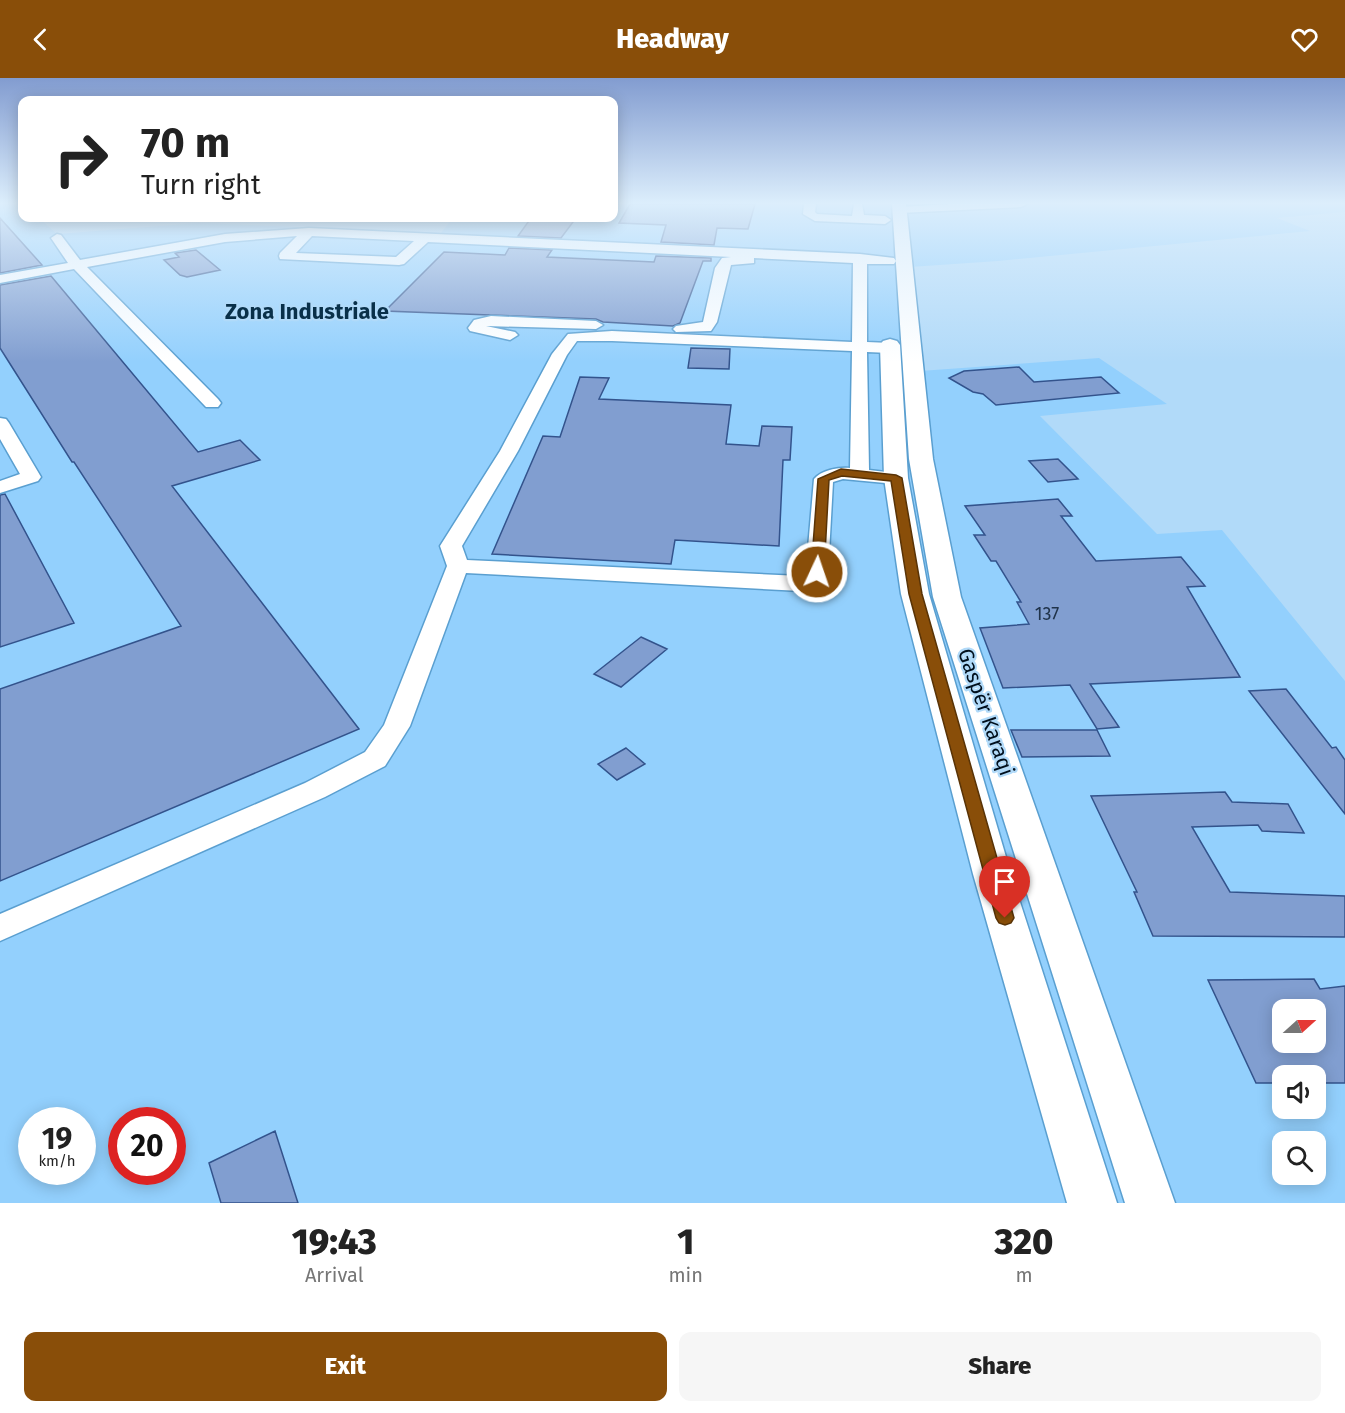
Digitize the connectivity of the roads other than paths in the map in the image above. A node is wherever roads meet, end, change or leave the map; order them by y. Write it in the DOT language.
graph roads {
  1 [pos="71,256"];
  2 [pos="119,256"];
  3 [pos="296,256"];
  4 [pos="404,256"];
  5 [pos="782,256"];
  6 [pos="875,256"];
  7 [pos="892,256"];
  8 [pos="869,261"];
  9 [pos="76,264"];
  10 [pos="0,279"];
  11 [pos="510,335"];
  12 [pos="875,348"];
  13 [pos="212,403"];
  14 [pos="0,423"];
  15 [pos="859,473"];
  16 [pos="896,478"];
  17 [pos="0,487"];
  18 [pos="458,566"];
  19 [pos="0,928"];
  20 [pos="1092,1203"];
  21 [pos="1150,1203"];
  1 -- 9 [label="lane"];
  2 -- 9 [label="lane"];
  3 -- 4 [label="lane"];
  5 -- 8 [label="lane"];
  6 -- 8 [label="main road, Gaspër Karaqi"];
  7 -- 21 [label="main road, Gaspër Karaqi"];
  8 -- 11 [label="lane"];
  8 -- 12 [label="main road, Gaspër Karaqi"];
  9 -- 10 [label="lane"];
  9 -- 13 [label="lane"];
  12 -- 15 [label="lane"];
  12 -- 16 [label="main road, Gaspër Karaqi"];
  12 -- 18 [label="lane"];
  14 -- 17 [label="lane"];
  15 -- 16 [label="lane"];
  15 -- 18 [label="lane"];
  16 -- 20 [label="main road, Gaspër Karaqi"];
  18 -- 19 [label="lane"];
}
